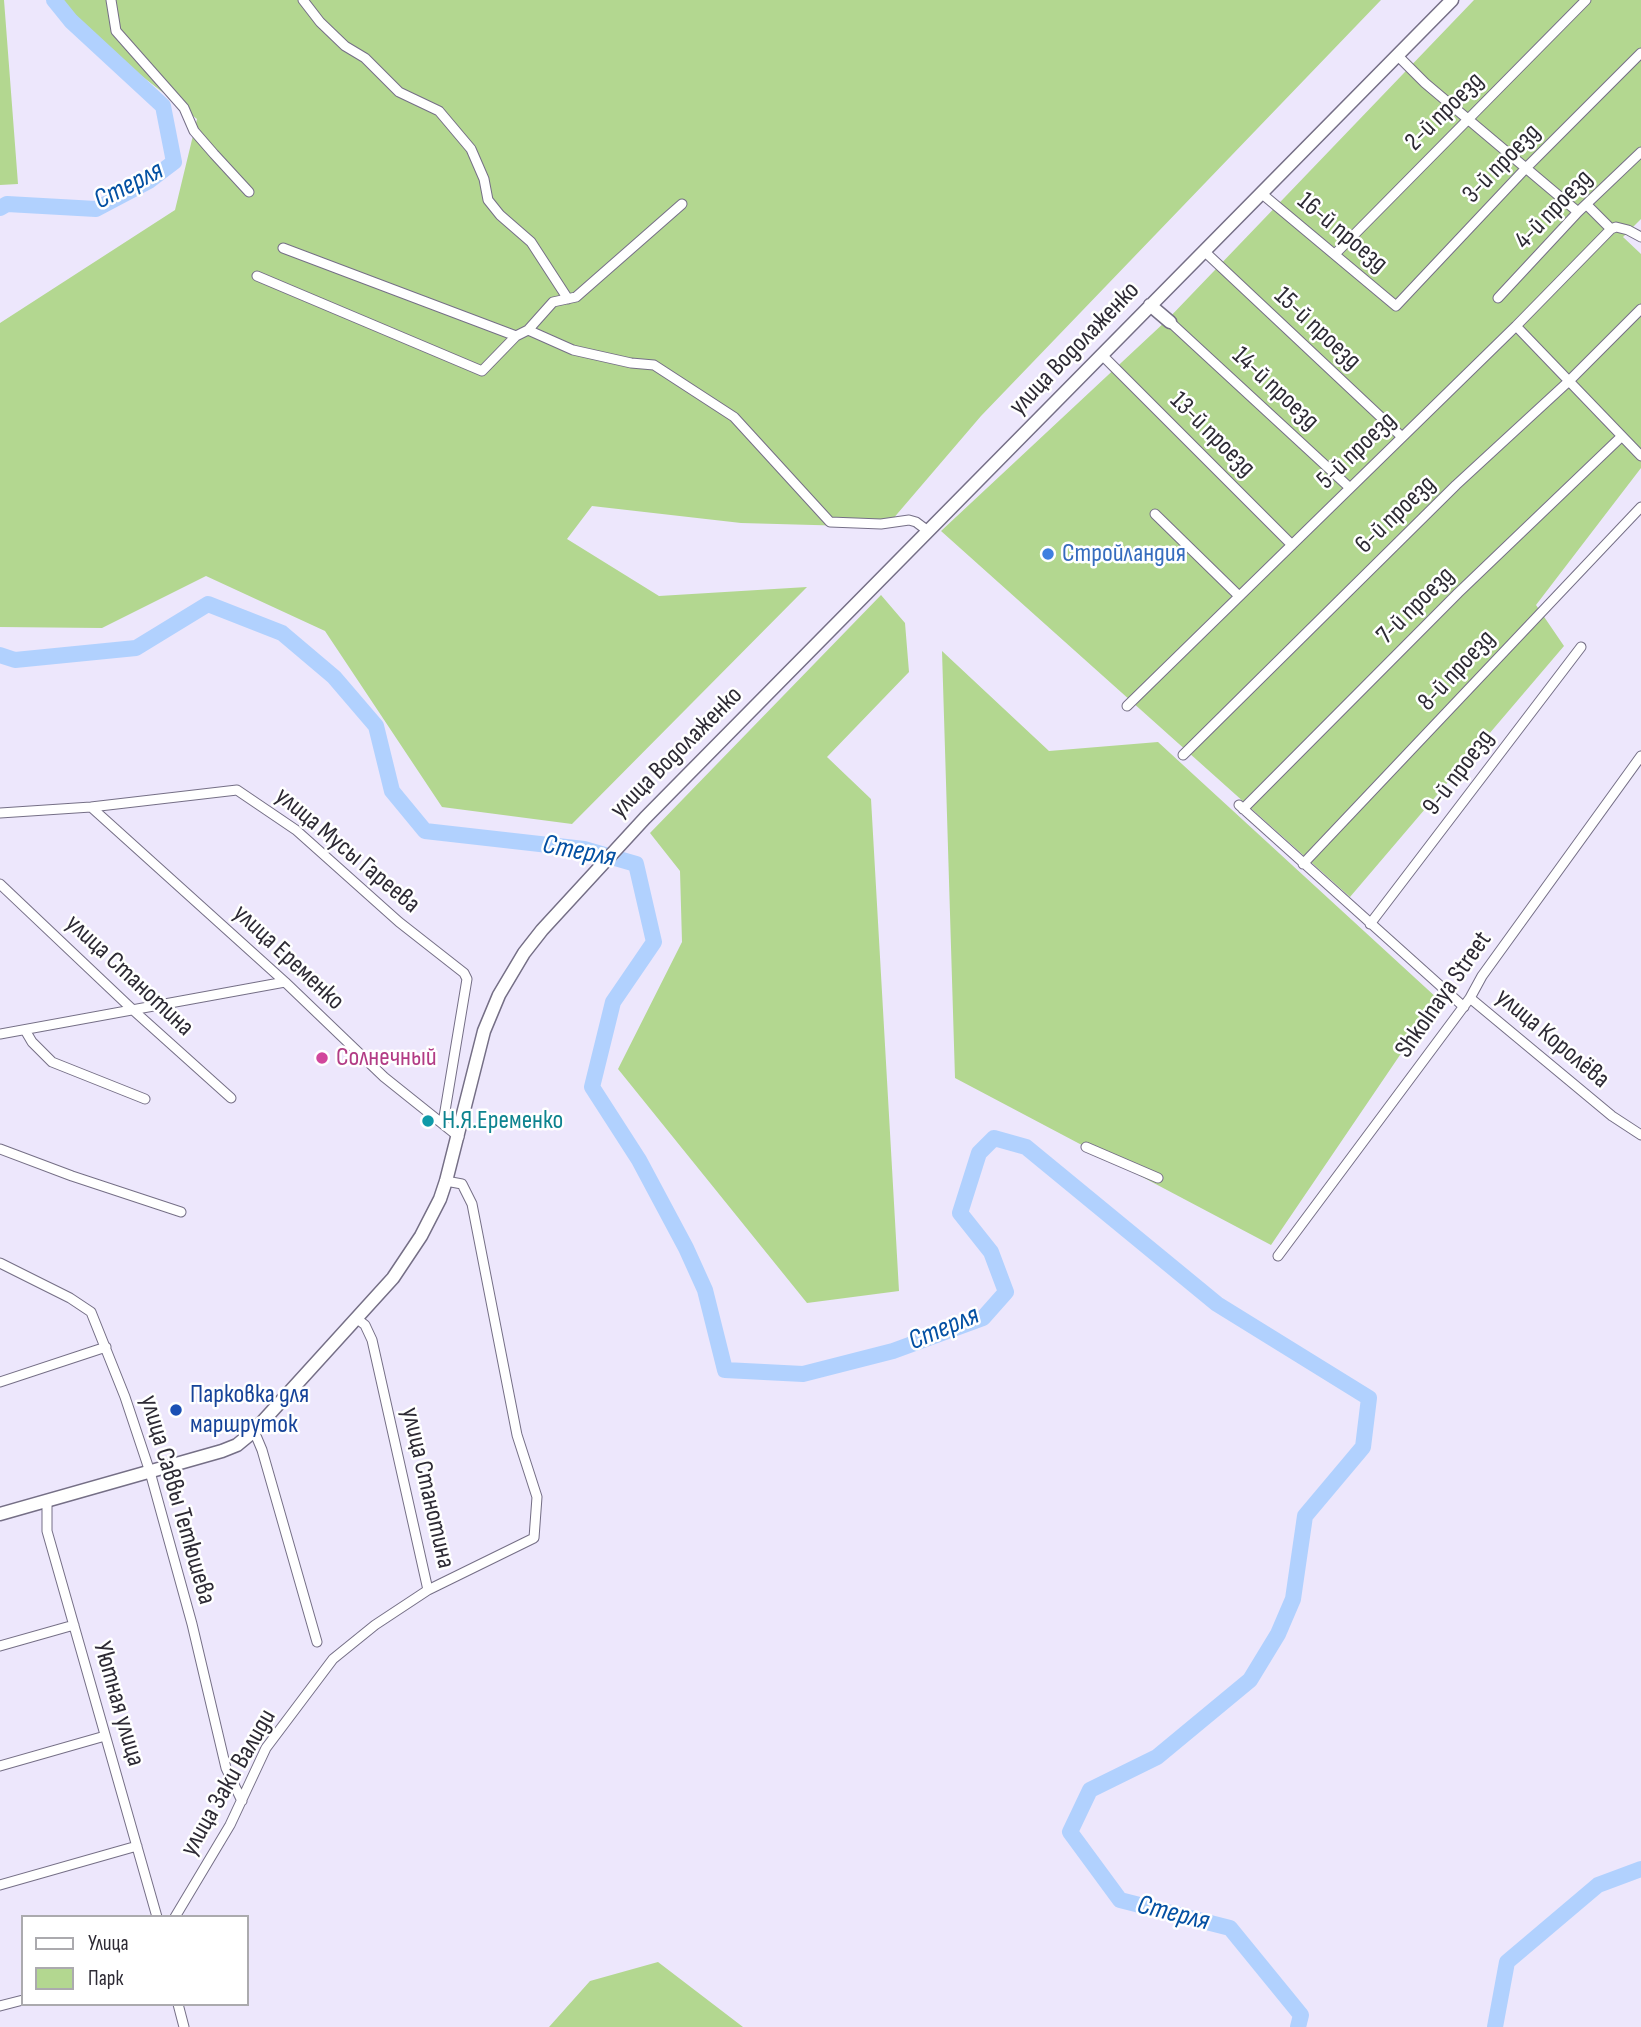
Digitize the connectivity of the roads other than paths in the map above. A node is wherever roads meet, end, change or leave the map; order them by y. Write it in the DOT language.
graph roads {
  1 [pos="111,0"];
  2 [pos="303,0"];
  3 [pos="1451,0"];
  4 [pos="1586,0"];
  5 [pos="1641,54"];
  6 [pos="1397,55"];
  7 [pos="1467,119"];
  8 [pos="1641,152"];
  9 [pos="1526,168"];
  10 [pos="249,192"];
  11 [pos="1261,193"];
  12 [pos="682,204"];
  13 [pos="1587,205"];
  14 [pos="1578,212"];
  15 [pos="1613,228"];
  16 [pos="1641,237"];
  17 [pos="283,248"];
  18 [pos="1204,251"];
  19 [pos="1335,254"];
  20 [pos="257,276"];
  21 [pos="1498,298"];
  22 [pos="568,299"];
  23 [pos="1150,305"];
  24 [pos="1396,306"];
  25 [pos="1641,309"];
  26 [pos="1170,322"];
  27 [pos="1516,326"];
  28 [pos="528,330"];
  29 [pos="516,336"];
  30 [pos="1102,355"];
  31 [pos="1569,381"];
  32 [pos="1622,436"];
  33 [pos="1402,437"];
  34 [pos="1641,456"];
  35 [pos="1350,488"];
  36 [pos="1641,507"];
  37 [pos="1155,514"];
  38 [pos="928,531"];
  39 [pos="1292,545"];
  40 [pos="1239,596"];
  41 [pos="1581,647"];
  42 [pos="1127,706"];
  43 [pos="1183,755"];
  44 [pos="1641,756"];
  45 [pos="91,807"];
  46 [pos="0,813"];
  47 [pos="1303,864"];
  48 [pos="0,884"];
  49 [pos="1370,924"];
  50 [pos="285,982"];
  51 [pos="1470,998"];
  52 [pos="1464,1007"];
  53 [pos="133,1010"];
  54 [pos="25,1030"];
  55 [pos="1,1033"];
  56 [pos="231,1098"];
  57 [pos="145,1099"];
  58 [pos="443,1123"];
  59 [pos="1641,1135"];
  60 [pos="458,1137"];
  61 [pos="1086,1147"];
  62 [pos="0,1149"];
  63 [pos="1158,1178"];
  64 [pos="446,1181"];
  65 [pos="181,1212"];
  66 [pos="1278,1256"];
  67 [pos="0,1263"];
  68 [pos="356,1318"];
  69 [pos="106,1347"];
  70 [pos="0,1382"];
  71 [pos="254,1431"];
  72 [pos="150,1472"];
  73 [pos="47,1501"];
  74 [pos="0,1514"];
  75 [pos="428,1590"];
  76 [pos="74,1625"];
  77 [pos="317,1642"];
  78 [pos="0,1646"];
  79 [pos="106,1736"];
  80 [pos="0,1766"];
  81 [pos="242,1801"];
  82 [pos="137,1846"];
  83 [pos="0,1885"];
  84 [pos="156,1915"];
  85 [pos="176,1915"];
  86 [pos="21,2001"];
  87 [pos="0,2006"];
  88 [pos="179,2006"];
  89 [pos="184,2027"];
  1 -- 10 [label="street"];
  2 -- 22 [label="street"];
  3 -- 6 [label="main road, улица Водолаженко"];
  4 -- 7 [label="street, 2-й проезд"];
  5 -- 9 [label="street, 3-й проезд"];
  6 -- 7 [label="street"];
  6 -- 11 [label="main road, улица Водолаженко"];
  7 -- 9 [label="street"];
  7 -- 19 [label="street, 2-й проезд"];
  8 -- 13 [label="street, 4-й проезд"];
  9 -- 14 [label="street"];
  9 -- 24 [label="street, 3-й проезд"];
  11 -- 18 [label="main road, улица Водолаженко"];
  11 -- 19 [label="street, 16-й проезд"];
  12 -- 22 [label="street"];
  13 -- 14 [label="street, 4-й проезд"];
  13 -- 15 [label="street"];
  14 -- 21 [label="street, 4-й проезд"];
  15 -- 16 [label="street"];
  15 -- 27 [label="street, 5-й проезд"];
  17 -- 29 [label="street"];
  18 -- 23 [label="main road, улица Водолаженко"];
  18 -- 33 [label="street, 15-й проезд"];
  19 -- 24 [label="street, 16-й проезд"];
  20 -- 29 [label="street"];
  22 -- 28 [label="street"];
  23 -- 26 [label="main road"];
  23 -- 30 [label="main road, улица Водолаженко"];
  25 -- 31 [label="street, 6-й проезд"];
  26 -- 35 [label="street, 14-й проезд"];
  27 -- 31 [label="street"];
  27 -- 33 [label="street, 5-й проезд"];
  28 -- 29 [label="street"];
  28 -- 38 [label="street"];
  30 -- 38 [label="main road, улица Водолаженко"];
  30 -- 39 [label="street, 13-й проезд"];
  31 -- 32 [label="street"];
  31 -- 43 [label="street, 6-й проезд"];
  32 -- 34 [label="street"];
  32 -- 47 [label="street, 7-й проезд"];
  33 -- 35 [label="street, 5-й проезд"];
  35 -- 39 [label="street, 5-й проезд"];
  36 -- 47 [label="street, 8-й проезд"];
  37 -- 40 [label="street"];
  38 -- 60 [label="main road, улица Водолаженко"];
  39 -- 40 [label="street, 5-й проезд"];
  40 -- 42 [label="street, 5-й проезд"];
  41 -- 49 [label="street, 9-й проезд"];
  44 -- 51 [label="street, Shkolnaya Street"];
  45 -- 46 [label="street, улица Мусы Гареева"];
  45 -- 50 [label="street, улица Еременко"];
  45 -- 58 [label="street, улица Мусы Гареева"];
  47 -- 49 [label="street"];
  48 -- 53 [label="street, улица Станотина"];
  49 -- 52 [label="street"];
  50 -- 53 [label="street"];
  50 -- 58 [label="street, улица Еременко"];
  51 -- 52 [label="street, Shkolnaya Street"];
  51 -- 59 [label="street, улица Королёва"];
  52 -- 66 [label="street, Shkolnaya Street"];
  53 -- 54 [label="street"];
  53 -- 56 [label="street, улица Станотина"];
  54 -- 55 [label="street"];
  54 -- 57 [label="street"];
  58 -- 60 [label="street, улица Еременко"];
  60 -- 64 [label="main road, улица Водолаженко"];
  61 -- 63 [label="street"];
  62 -- 65 [label="street"];
  64 -- 68 [label="main road, улица Водолаженко"];
  64 -- 75 [label="street, улица Заки Валиди"];
  67 -- 69 [label="street, улица Саввы Тетюшева"];
  68 -- 71 [label="main road, улица Водолаженко"];
  68 -- 75 [label="street, улица Станотина"];
  69 -- 70 [label="street"];
  69 -- 72 [label="street, улица Саввы Тетюшева"];
  71 -- 72 [label="main road, улица Водолаженко"];
  71 -- 77 [label="street"];
  72 -- 73 [label="main road, улица Водолаженко"];
  72 -- 81 [label="street, улица Саввы Тетюшева"];
  73 -- 74 [label="main road, улица Водолаженко"];
  73 -- 76 [label="street, Уютная улица"];
  75 -- 81 [label="street, улица Заки Валиди"];
  76 -- 78 [label="street"];
  76 -- 79 [label="street, Уютная улица"];
  79 -- 80 [label="street"];
  79 -- 82 [label="street, Уютная улица"];
  81 -- 85 [label="street, улица Заки Валиди"];
  82 -- 83 [label="street"];
  82 -- 84 [label="street, Уютная улица"];
  86 -- 87 [label="street"];
  88 -- 89 [label="street"];
}
